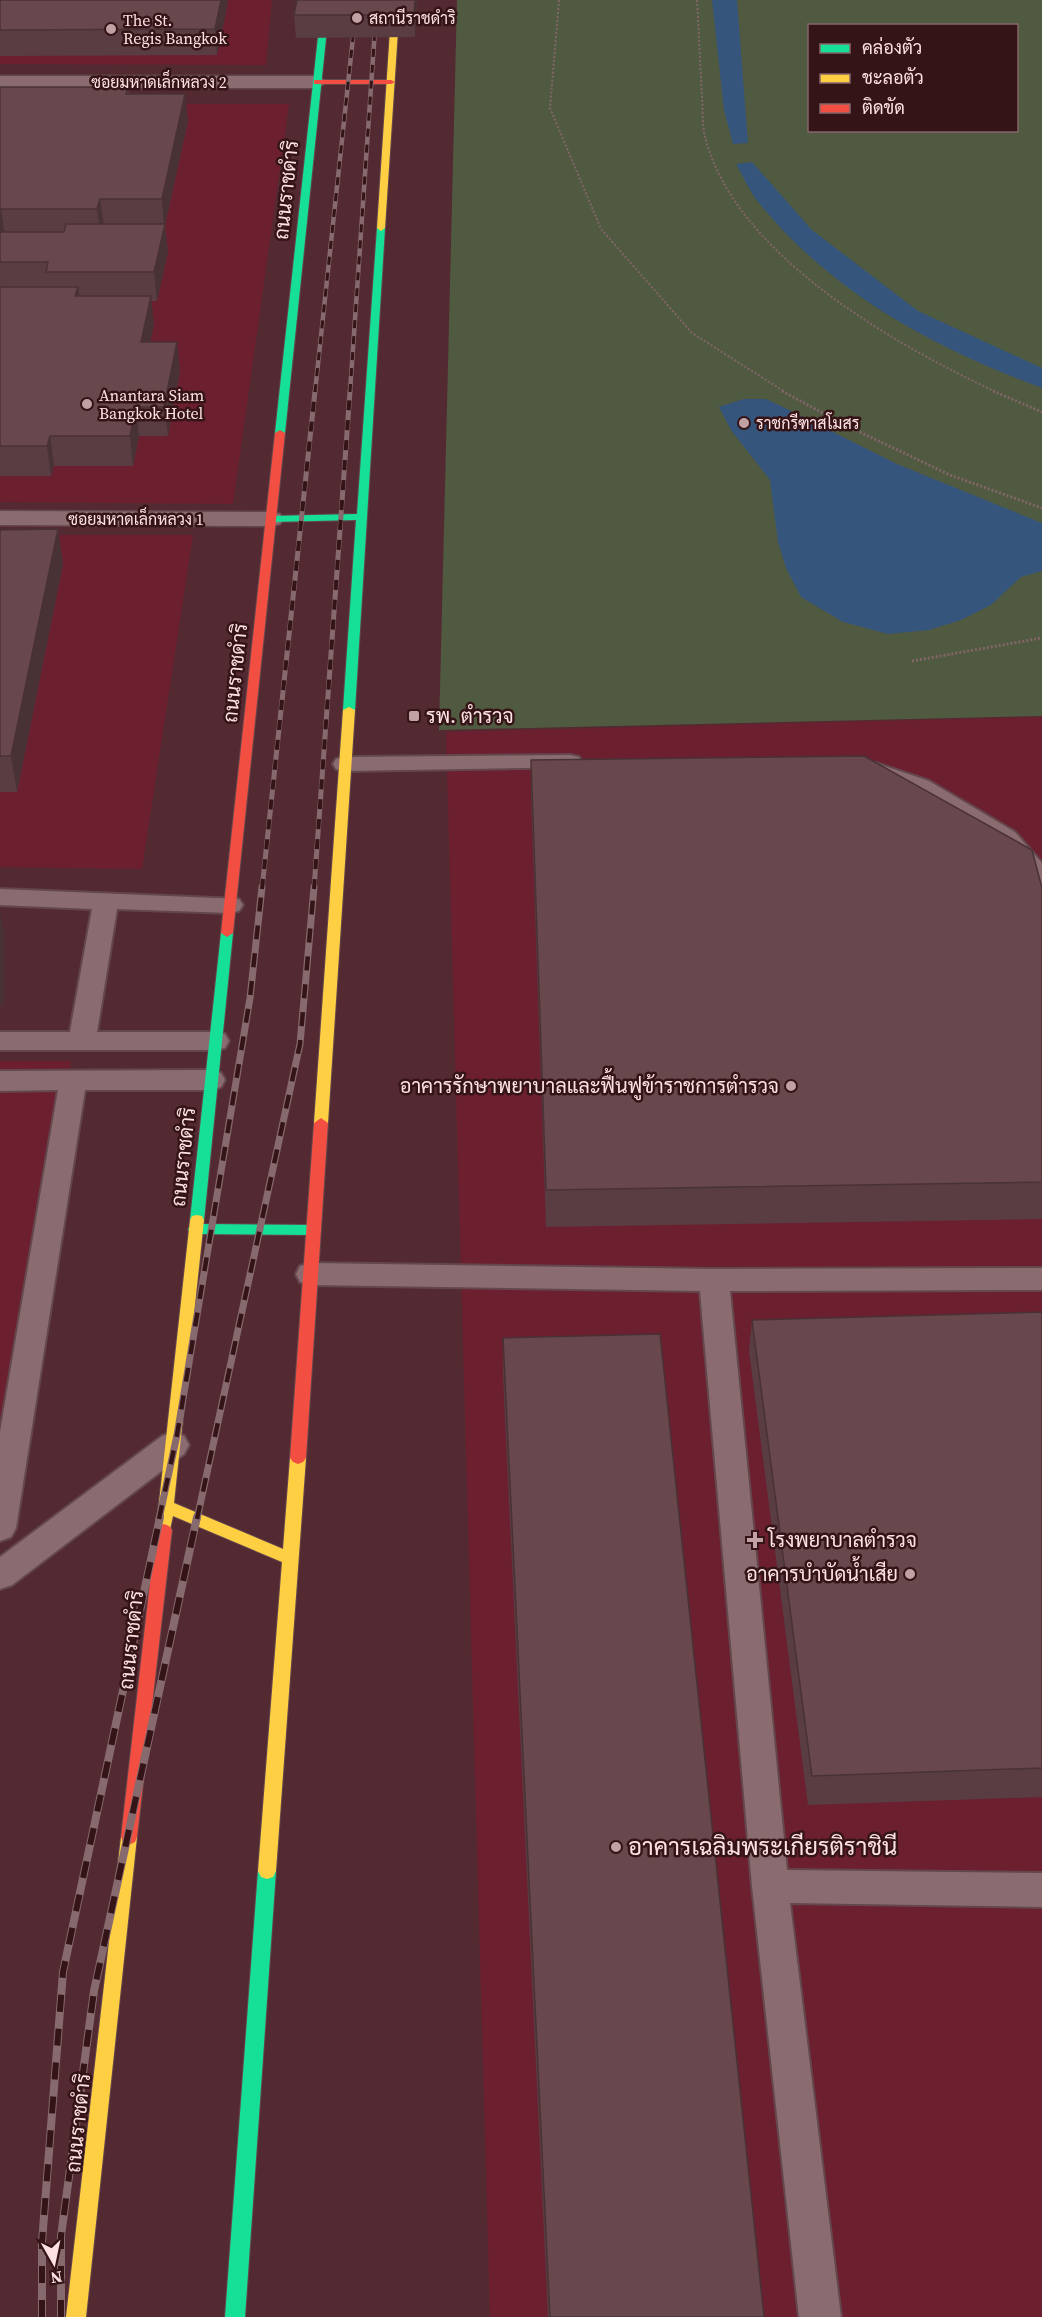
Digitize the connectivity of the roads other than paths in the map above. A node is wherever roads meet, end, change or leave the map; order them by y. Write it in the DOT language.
graph roads {
  1 [pos="326,0"];
  2 [pos="396,0"];
  3 [pos="0,82"];
  4 [pos="317,82"];
  5 [pos="391,82"];
  6 [pos="362,517"];
  7 [pos="0,518"];
  8 [pos="271,519"];
  9 [pos="596,761"];
  10 [pos="345,764"];
  11 [pos="856,764"];
  12 [pos="1042,879"];
  13 [pos="0,897"];
  14 [pos="106,900"];
  15 [pos="230,904"];
  16 [pos="82,1040"];
  17 [pos="0,1041"];
  18 [pos="215,1041"];
  19 [pos="211,1080"];
  20 [pos="0,1081"];
  21 [pos="73,1081"];
  22 [pos="195,1229"];
  23 [pos="314,1230"];
  24 [pos="311,1274"];
  25 [pos="1042,1279"];
  26 [pos="714,1280"];
  27 [pos="173,1445"];
  28 [pos="165,1506"];
  29 [pos="0,1528"];
  30 [pos="291,1559"];
  31 [pos="0,1575"];
  32 [pos="770,1886"];
  33 [pos="1042,1890"];
  34 [pos="76,2317"];
  35 [pos="235,2317"];
  36 [pos="820,2317"];
  1 -- 4 [label="main road, ถนนราชดำริ"];
  2 -- 5 [label="main road"];
  3 -- 4 [label="street, ซอยมหาดเล็กหลวง 2"];
  4 -- 5 [label="main road"];
  4 -- 8 [label="main road, ถนนราชดำริ"];
  5 -- 6 [label="main road"];
  6 -- 8 [label="main road"];
  6 -- 10 [label="main road"];
  7 -- 8 [label="street, ซอยมหาดเล็กหลวง 1"];
  8 -- 15 [label="main road, ถนนราชดำริ"];
  9 -- 10 [label="lane"];
  10 -- 23 [label="main road"];
  11 -- 12 [label="lane"];
  13 -- 14 [label="lane"];
  14 -- 15 [label="lane"];
  14 -- 16 [label="lane"];
  15 -- 18 [label="main road, ถนนราชดำริ"];
  16 -- 17 [label="lane"];
  16 -- 18 [label="lane"];
  18 -- 19 [label="main road, ถนนราชดำริ"];
  19 -- 21 [label="lane"];
  19 -- 22 [label="main road, ถนนราชดำริ"];
  20 -- 21 [label="lane"];
  21 -- 29 [label="lane"];
  22 -- 23 [label="main road"];
  22 -- 27 [label="main road, ถนนราชดำริ"];
  23 -- 24 [label="main road"];
  24 -- 26 [label="lane"];
  24 -- 30 [label="main road"];
  25 -- 26 [label="lane"];
  26 -- 32 [label="lane"];
  27 -- 28 [label="main road, ถนนราชดำริ"];
  27 -- 31 [label="lane"];
  28 -- 30 [label="main road"];
  28 -- 34 [label="main road, ถนนราชดำริ"];
  30 -- 35 [label="main road"];
  32 -- 33 [label="lane"];
  32 -- 36 [label="lane"];
}
